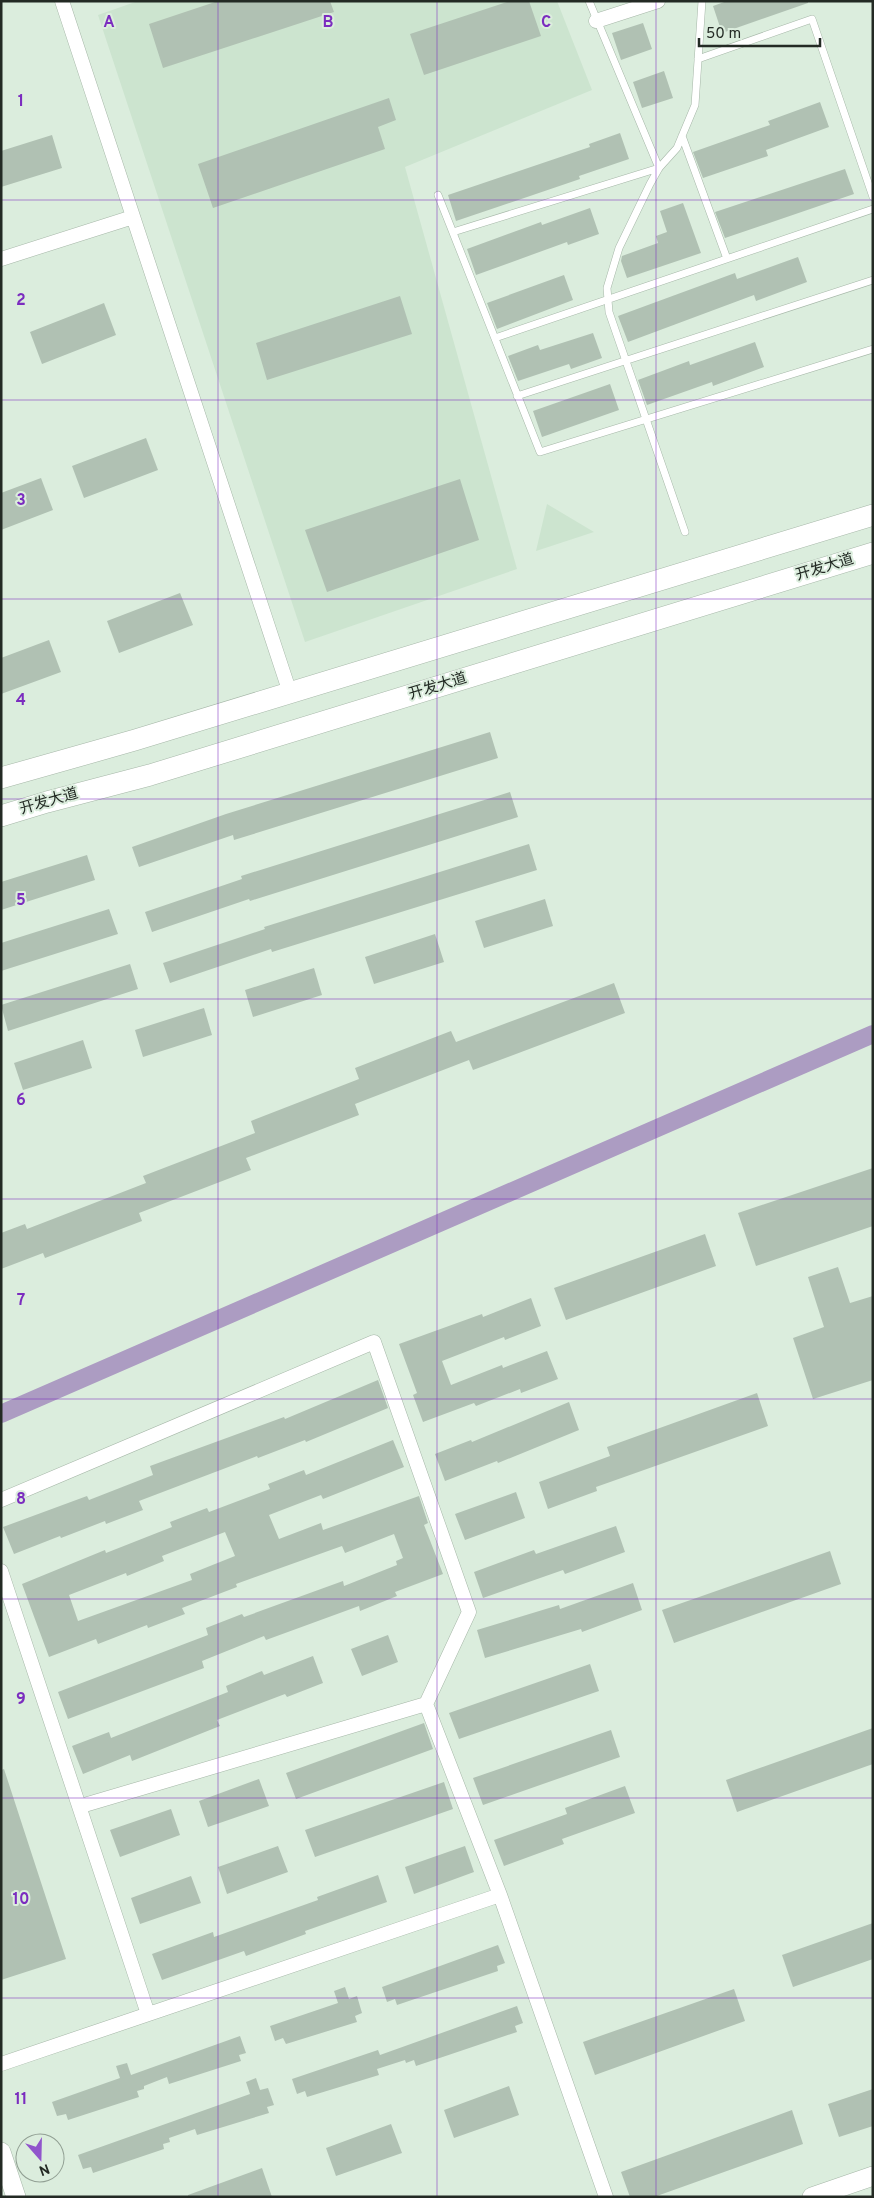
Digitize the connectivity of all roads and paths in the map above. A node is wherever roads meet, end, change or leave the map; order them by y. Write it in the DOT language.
graph roads {
  1 [pos="62,1"];
  2 [pos="589,1"];
  3 [pos="658,1"];
  4 [pos="702,1"];
  5 [pos="596,20"];
  6 [pos="698,60"];
  7 [pos="682,136"];
  8 [pos="659,168"];
  9 [pos="438,195"];
  10 [pos="873,197"];
  11 [pos="873,209"];
  12 [pos="133,217"];
  13 [pos="453,232"];
  14 [pos="726,256"];
  15 [pos="1,259"];
  16 [pos="873,280"];
  17 [pos="608,301"];
  18 [pos="495,338"];
  19 [pos="873,348"];
  20 [pos="626,362"];
  21 [pos="517,396"];
  22 [pos="646,418"];
  23 [pos="873,515"];
  24 [pos="685,532"];
  25 [pos="873,553"];
  26 [pos="290,692"];
  27 [pos="1,778"];
  28 [pos="1,816"];
  29 [pos="1,1500"];
  30 [pos="1,1571"];
  31 [pos="426,1704"];
  32 [pos="81,1806"];
  33 [pos="500,1894"];
  34 [pos="148,2014"];
  35 [pos="1,2064"];
  36 [pos="1,2152"];
  37 [pos="873,2176"];
  38 [pos="16,2197"];
  39 [pos="606,2197"];
  40 [pos="812,2197"];
  1 -- 12 [label="street"];
  2 -- 5 [label="lane"];
  3 -- 5 [label="street"];
  4 -- 6 [label="lane"];
  5 -- 8 [label="lane"];
  6 -- 7 [label="lane"];
  6 -- 10 [label="lane"];
  7 -- 8 [label="lane"];
  7 -- 14 [label="lane"];
  8 -- 13 [label="lane"];
  8 -- 17 [label="lane"];
  9 -- 13 [label="lane"];
  11 -- 17 [label="lane"];
  12 -- 15 [label="street"];
  12 -- 26 [label="street"];
  13 -- 18 [label="lane"];
  16 -- 20 [label="lane"];
  17 -- 18 [label="lane"];
  17 -- 20 [label="lane"];
  18 -- 21 [label="lane"];
  19 -- 22 [label="lane"];
  20 -- 21 [label="lane"];
  20 -- 22 [label="lane"];
  21 -- 22 [label="lane"];
  22 -- 24 [label="lane"];
  23 -- 26 [label="main road"];
  25 -- 28 [label="main road, 开发大道"];
  26 -- 27 [label="main road"];
  29 -- 31 [label="street"];
  30 -- 32 [label="street"];
  31 -- 32 [label="street"];
  31 -- 33 [label="street"];
  32 -- 34 [label="street"];
  33 -- 34 [label="street"];
  33 -- 39 [label="street"];
  34 -- 35 [label="street"];
  36 -- 38 [label="main road"];
  37 -- 40 [label="main road"];
}
